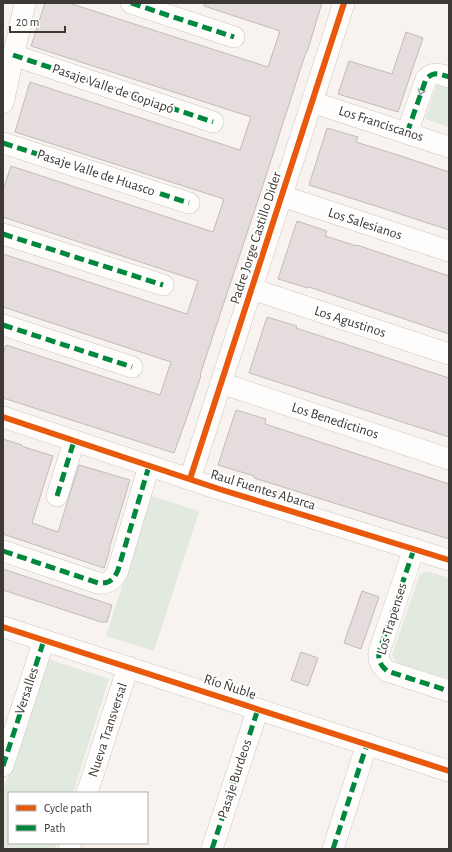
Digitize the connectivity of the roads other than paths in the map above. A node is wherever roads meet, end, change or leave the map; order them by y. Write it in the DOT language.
graph roads {
  1 [pos="25,3"];
  2 [pos="131,3"];
  3 [pos="344,3"];
  4 [pos="234,37"];
  5 [pos="13,55"];
  6 [pos="449,77"];
  7 [pos="312,102"];
  8 [pos="3,103"];
  9 [pos="213,122"];
  10 [pos="407,133"];
  11 [pos="3,143"];
  12 [pos="449,147"];
  13 [pos="282,196"];
  14 [pos="189,203"];
  15 [pos="3,234"];
  16 [pos="449,251"];
  17 [pos="163,285"];
  18 [pos="252,289"];
  19 [pos="3,325"];
  20 [pos="449,354"];
  21 [pos="132,367"];
  22 [pos="221,383"];
  23 [pos="3,418"];
  24 [pos="74,441"];
  25 [pos="449,459"];
  26 [pos="149,466"];
  27 [pos="190,479"];
  28 [pos="57,496"];
  29 [pos="414,549"];
  30 [pos="3,551"];
  31 [pos="449,560"];
  32 [pos="3,627"];
  33 [pos="44,640"];
  34 [pos="128,667"];
  35 [pos="449,691"];
  36 [pos="258,709"];
  37 [pos="367,744"];
  38 [pos="4,762"];
  39 [pos="449,771"];
  40 [pos="87,792"];
  41 [pos="212,849"];
  42 [pos="333,849"];
  1 -- 5 [label="street"];
  2 -- 4 [label="street"];
  3 -- 7 [label="street, Padre Jorge Castillo Dider"];
  5 -- 8 [label="street"];
  5 -- 9 [label="street, Pasaje Valle de Copiapó"];
  6 -- 10 [label="street, one-way"];
  7 -- 10 [label="street, Los Franciscanos"];
  7 -- 13 [label="street, Padre Jorge Castillo Dider"];
  10 -- 12 [label="street, Los Franciscanos"];
  11 -- 14 [label="street, Pasaje Valle de Huasco"];
  13 -- 16 [label="street, Los Salesianos"];
  13 -- 18 [label="street, Padre Jorge Castillo Dider"];
  15 -- 17 [label="street"];
  18 -- 20 [label="street, Los Agustinos"];
  18 -- 22 [label="street, Padre Jorge Castillo Dider"];
  19 -- 21 [label="street"];
  22 -- 25 [label="street, Los Benedictinos"];
  22 -- 27 [label="street, Padre Jorge Castillo Dider"];
  23 -- 24 [label="street, Raul Fuentes Abarca"];
  24 -- 26 [label="street, Raul Fuentes Abarca"];
  24 -- 28 [label="street"];
  26 -- 27 [label="street, Raul Fuentes Abarca"];
  26 -- 30 [label="street"];
  27 -- 29 [label="street, Raul Fuentes Abarca"];
  29 -- 31 [label="street, Raul Fuentes Abarca"];
  29 -- 35 [label="street, Los Trapenses"];
  32 -- 33 [label="street, Río Ñuble"];
  33 -- 34 [label="street, Río Ñuble"];
  33 -- 38 [label="street, Versalles"];
  34 -- 36 [label="street, Río Ñuble"];
  34 -- 40 [label="street, Nueva Transversal"];
  36 -- 37 [label="street, Río Ñuble"];
  36 -- 41 [label="street, Pasaje Burdeos"];
  37 -- 39 [label="street, Río Ñuble"];
  37 -- 42 [label="street"];
}
